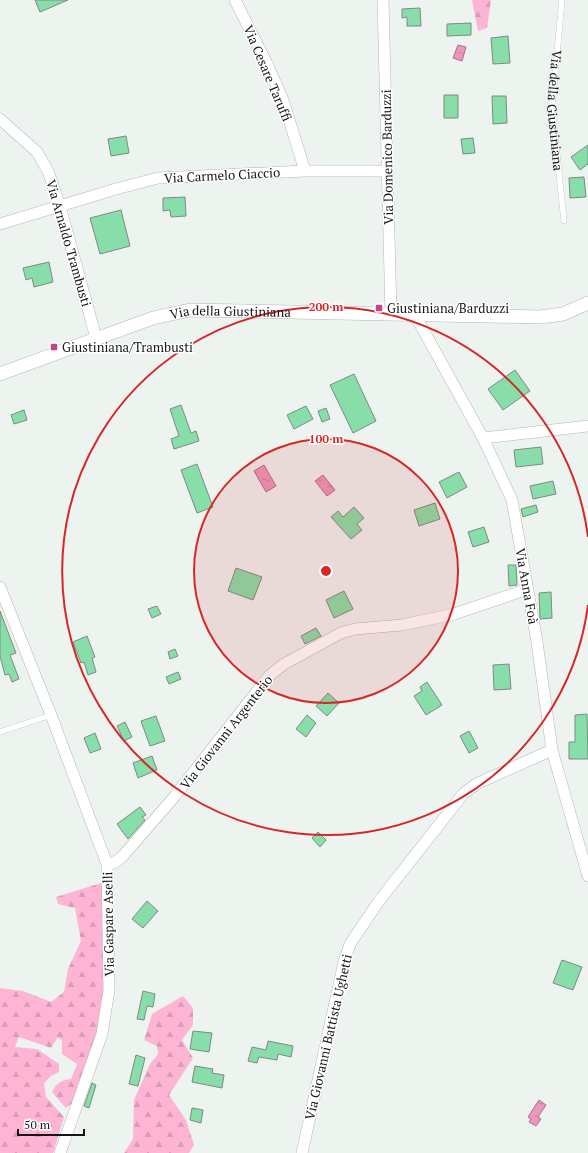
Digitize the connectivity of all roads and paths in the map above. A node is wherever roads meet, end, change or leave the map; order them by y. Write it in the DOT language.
graph roads {
  1 [pos="235,0"];
  2 [pos="383,0"];
  3 [pos="562,0"];
  4 [pos="0,119"];
  5 [pos="305,171"];
  6 [pos="388,171"];
  7 [pos="60,206"];
  8 [pos="564,221"];
  9 [pos="0,224"];
  10 [pos="588,304"];
  11 [pos="391,314"];
  12 [pos="414,315"];
  13 [pos="96,338"];
  14 [pos="0,374"];
  15 [pos="588,426"];
  16 [pos="483,438"];
  17 [pos="0,587"];
  18 [pos="528,589"];
  19 [pos="51,715"];
  20 [pos="0,732"];
  21 [pos="552,750"];
  22 [pos="107,864"];
  23 [pos="588,876"];
  24 [pos="60,1153"];
  25 [pos="302,1153"];
  1 -- 5 [label="street, Via Cesare Taruffi"];
  2 -- 6 [label="street, Via Domenico Barduzzi"];
  3 -- 8 [label="lane, Via della Giustiniana"];
  4 -- 7 [label="street, Via Arnaldo Trambusti"];
  5 -- 6 [label="street, Via Carmelo Ciaccio"];
  5 -- 7 [label="street, Via Carmelo Ciaccio"];
  6 -- 11 [label="street, Via Domenico Barduzzi"];
  7 -- 9 [label="street, Via Carmelo Ciaccio"];
  7 -- 13 [label="street, Via Arnaldo Trambusti"];
  10 -- 12 [label="street, Via della Giustiniana"];
  11 -- 12 [label="street, Via della Giustiniana"];
  11 -- 13 [label="street, Via della Giustiniana"];
  12 -- 16 [label="street, Via Anna Foà"];
  13 -- 14 [label="street, Via della Giustiniana"];
  15 -- 16 [label="street"];
  16 -- 18 [label="street, Via Anna Foà"];
  17 -- 19 [label="street, Via Gaspare Aselli"];
  18 -- 21 [label="street, Via Anna Foà"];
  18 -- 22 [label="street, Via Giovanni Argenterio"];
  19 -- 20 [label="lane"];
  19 -- 22 [label="street, Via Gaspare Aselli"];
  21 -- 23 [label="street, Via Anna Foà"];
  21 -- 25 [label="street, Via Giovanni Battista Ughetti"];
  22 -- 24 [label="street, Via Gaspare Aselli"];
}
